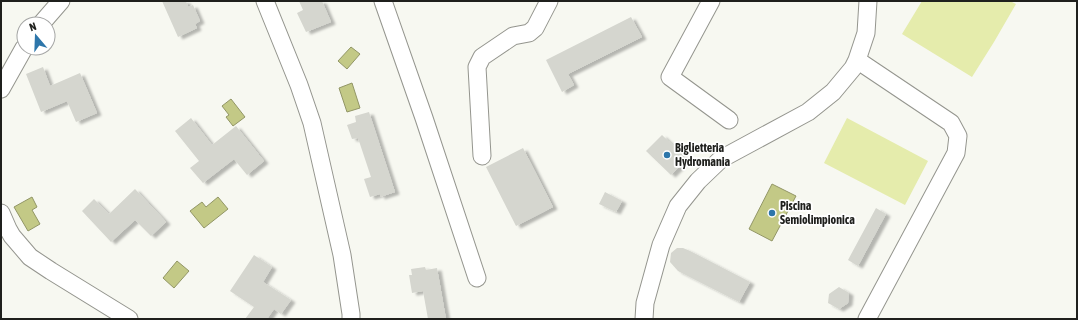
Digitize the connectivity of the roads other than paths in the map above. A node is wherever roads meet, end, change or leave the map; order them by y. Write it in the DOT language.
graph roads {
  1 [pos="60,1"];
  2 [pos="265,1"];
  3 [pos="383,1"];
  4 [pos="549,1"];
  5 [pos="711,1"];
  6 [pos="868,1"];
  7 [pos="48,16"];
  8 [pos="20,56"];
  9 [pos="857,60"];
  10 [pos="1,89"];
  11 [pos="729,120"];
  12 [pos="482,156"];
  13 [pos="1,213"];
  14 [pos="477,278"];
  15 [pos="129,319"];
  16 [pos="351,319"];
  17 [pos="644,319"];
  18 [pos="867,319"];
  1 -- 7 [label="street"];
  2 -- 16 [label="street"];
  3 -- 14 [label="street"];
  4 -- 12 [label="street"];
  5 -- 11 [label="street"];
  6 -- 9 [label="street"];
  8 -- 10 [label="street"];
  9 -- 17 [label="street"];
  9 -- 18 [label="street"];
  13 -- 15 [label="street"];
}
